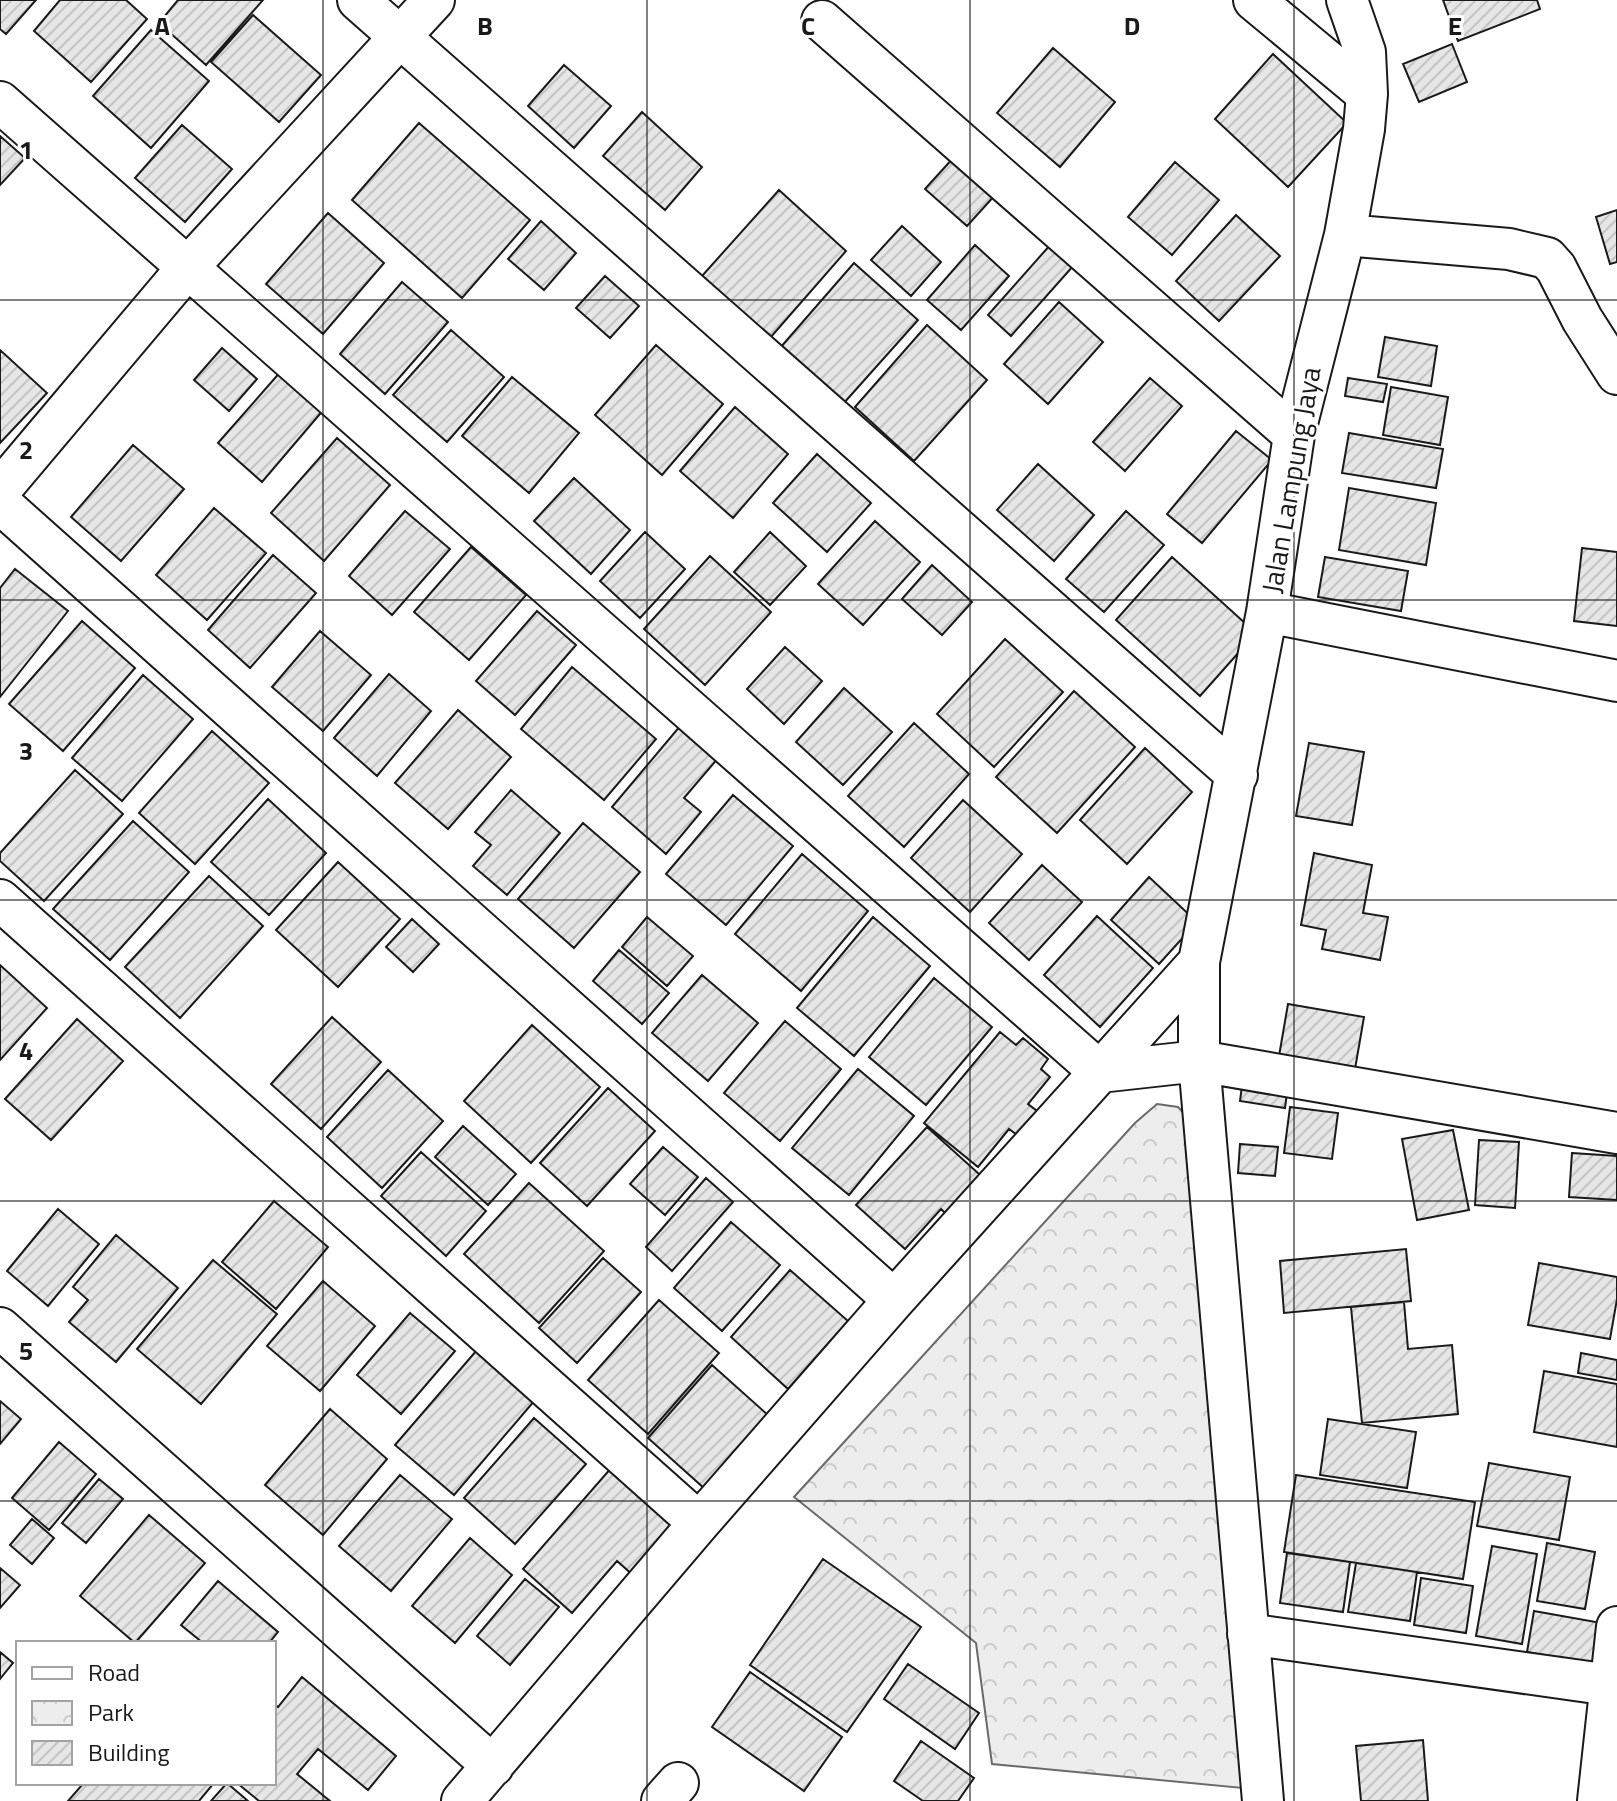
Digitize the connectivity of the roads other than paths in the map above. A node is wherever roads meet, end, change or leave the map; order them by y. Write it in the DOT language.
graph roads {
  1 [pos="358,0"];
  2 [pos="434,0"];
  3 [pos="1254,0"];
  4 [pos="1347,0"];
  5 [pos="822,21"];
  6 [pos="401,37"];
  7 [pos="1367,94"];
  8 [pos="0,102"];
  9 [pos="1345,235"];
  10 [pos="188,267"];
  11 [pos="1617,374"];
  12 [pos="1294,435"];
  13 [pos="0,490"];
  14 [pos="0,503"];
  15 [pos="1267,612"];
  16 [pos="1617,681"];
  17 [pos="1237,775"];
  18 [pos="0,900"];
  19 [pos="1199,962"];
  20 [pos="1199,1061"];
  21 [pos="1100,1072"];
  22 [pos="1617,1133"];
  23 [pos="894,1300"];
  24 [pos="0,1328"];
  25 [pos="699,1523"];
  26 [pos="1617,1627"];
  27 [pos="1248,1634"];
  28 [pos="1613,1685"];
  29 [pos="493,1766"];
  30 [pos="462,1801"];
  31 [pos="1263,1801"];
  32 [pos="1598,1801"];
  1 -- 6 [label="street"];
  2 -- 6 [label="street"];
  3 -- 7 [label="street"];
  4 -- 7 [label="street, Jalan Lampung Jaya"];
  5 -- 12 [label="street"];
  6 -- 10 [label="street"];
  6 -- 17 [label="street"];
  7 -- 9 [label="street, Jalan Lampung Jaya"];
  8 -- 10 [label="street"];
  9 -- 11 [label="street"];
  9 -- 12 [label="street, Jalan Lampung Jaya"];
  10 -- 13 [label="street"];
  10 -- 21 [label="street"];
  12 -- 15 [label="street, Jalan Lampung Jaya"];
  14 -- 23 [label="street"];
  15 -- 16 [label="street"];
  15 -- 17 [label="street, Jalan Lampung Jaya"];
  17 -- 19 [label="street, Jalan Lampung Jaya"];
  18 -- 25 [label="street"];
  19 -- 20 [label="street, Jalan Lampung Jaya"];
  19 -- 21 [label="street"];
  20 -- 21 [label="street"];
  20 -- 22 [label="street"];
  20 -- 27 [label="street, Jalan Lampung Jaya"];
  21 -- 23 [label="street"];
  23 -- 25 [label="street"];
  24 -- 29 [label="street"];
  25 -- 29 [label="street"];
  26 -- 28 [label="street"];
  27 -- 28 [label="street"];
  27 -- 31 [label="street, Jalan Lampung Jaya"];
  28 -- 32 [label="street"];
  29 -- 30 [label="street"];
}
